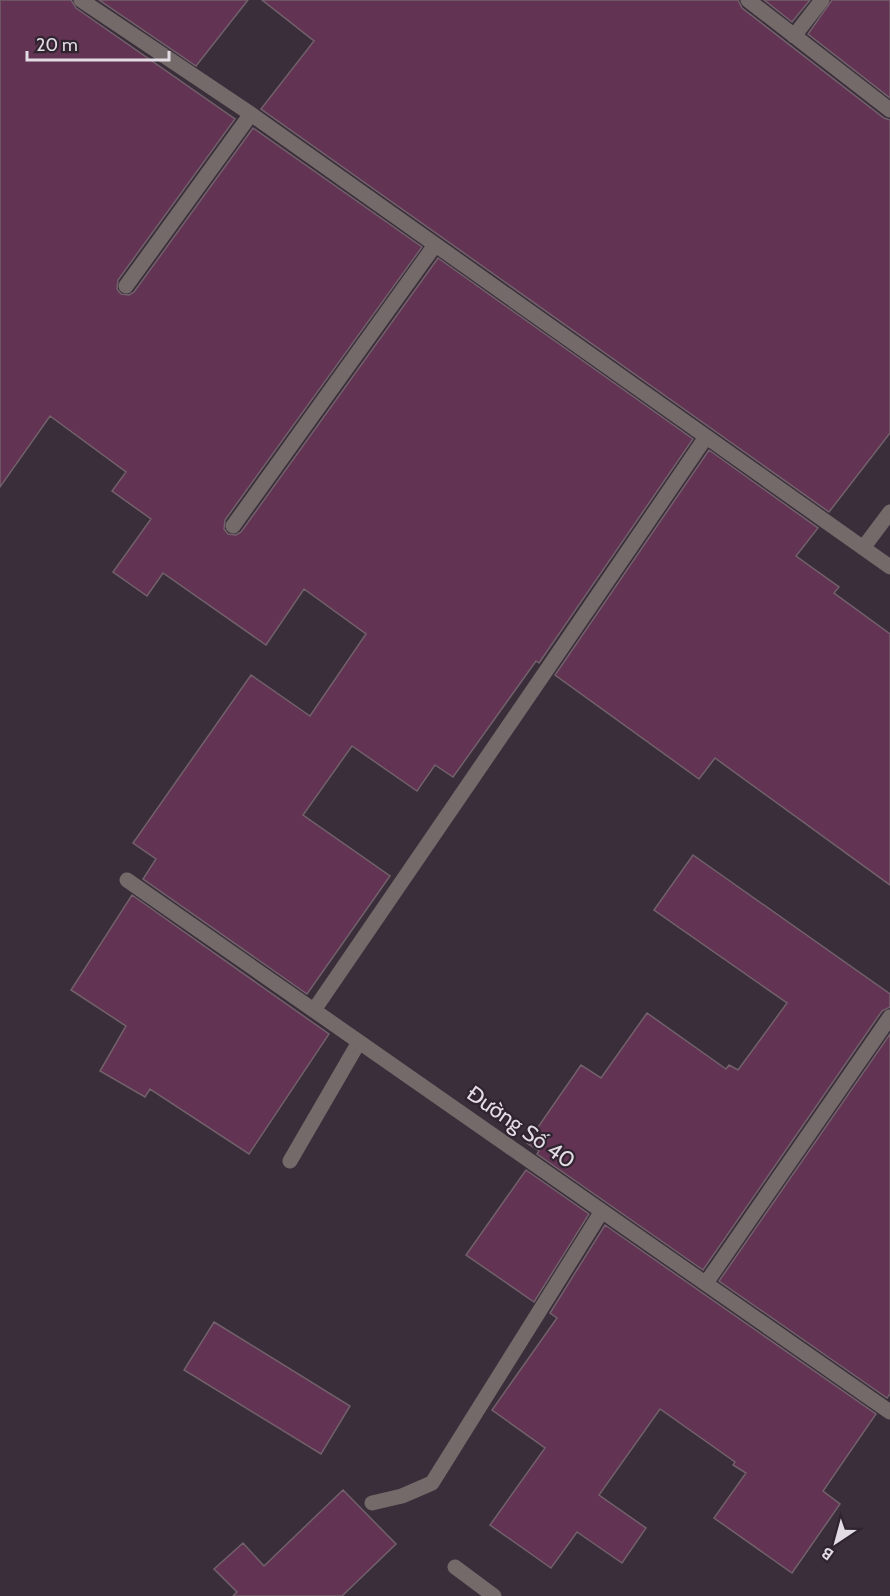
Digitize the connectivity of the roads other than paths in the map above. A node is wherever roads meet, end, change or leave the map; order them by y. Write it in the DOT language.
graph roads {
  1 [pos="81,0"];
  2 [pos="748,0"];
  3 [pos="822,0"];
  4 [pos="794,36"];
  5 [pos="890,110"];
  6 [pos="251,114"];
  7 [pos="435,245"];
  8 [pos="126,286"];
  9 [pos="706,437"];
  10 [pos="890,512"];
  11 [pos="233,526"];
  12 [pos="863,548"];
  13 [pos="890,567"];
  14 [pos="127,880"];
  15 [pos="314,1011"];
  16 [pos="890,1017"];
  17 [pos="359,1042"];
  18 [pos="290,1161"];
  19 [pos="602,1211"];
  20 [pos="705,1283"];
  21 [pos="890,1412"];
  22 [pos="372,1503"];
  23 [pos="455,1567"];
  24 [pos="494,1596"];
  1 -- 6 [label="street"];
  2 -- 4 [label="street"];
  3 -- 4 [label="street"];
  4 -- 5 [label="street"];
  6 -- 7 [label="street"];
  6 -- 8 [label="street"];
  7 -- 9 [label="street"];
  7 -- 11 [label="street"];
  9 -- 12 [label="street"];
  9 -- 15 [label="street"];
  10 -- 12 [label="street"];
  12 -- 13 [label="street"];
  14 -- 15 [label="street, Đường Số 40"];
  15 -- 17 [label="street, Đường Số 40"];
  16 -- 20 [label="street"];
  17 -- 18 [label="street"];
  17 -- 19 [label="street, Đường Số 40"];
  19 -- 20 [label="street, Đường Số 40"];
  19 -- 22 [label="street"];
  20 -- 21 [label="street, Đường Số 40"];
  23 -- 24 [label="street"];
}
